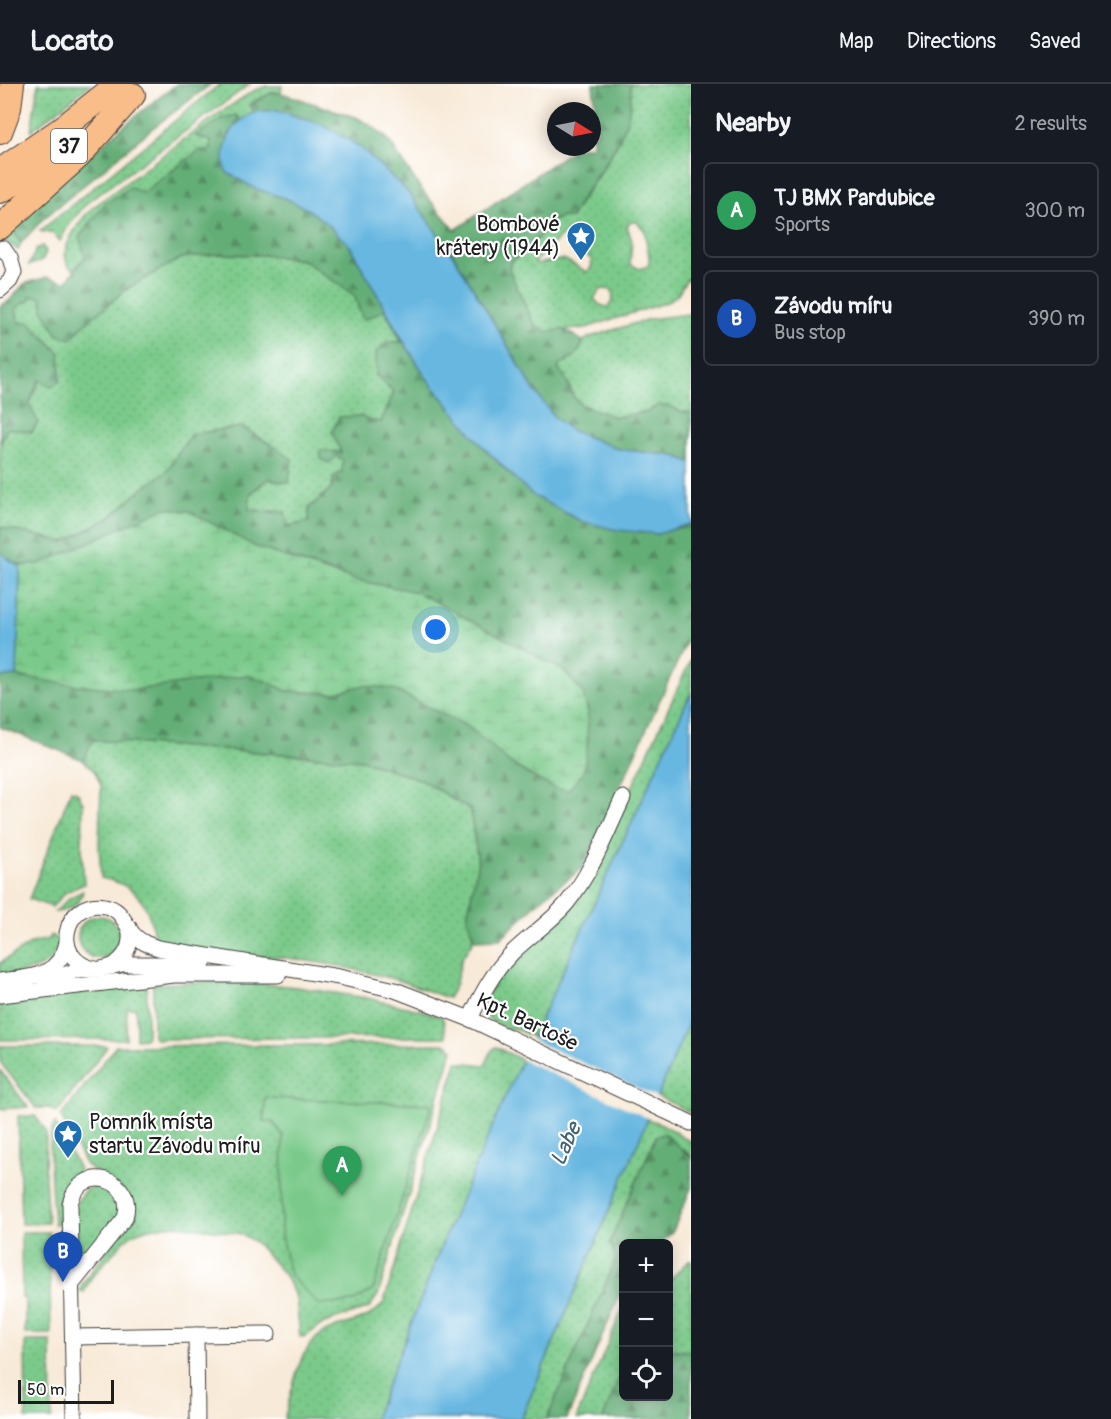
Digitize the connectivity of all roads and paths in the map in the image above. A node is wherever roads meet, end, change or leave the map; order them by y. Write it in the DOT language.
graph roads {
  1 [pos="12,84"];
  2 [pos="133,88"];
  3 [pos="0,132"];
  4 [pos="0,171"];
  5 [pos="0,191"];
  6 [pos="2,237"];
  7 [pos="0,290"];
  8 [pos="623,798"];
  9 [pos="129,927"];
  10 [pos="67,943"];
  11 [pos="111,967"];
  12 [pos="282,968"];
  13 [pos="95,969"];
  14 [pos="339,976"];
  15 [pos="0,981"];
  16 [pos="0,988"];
  17 [pos="0,995"];
  18 [pos="470,1019"];
  19 [pos="691,1123"];
  20 [pos="72,1284"];
  21 [pos="268,1334"];
  22 [pos="196,1335"];
  23 [pos="73,1337"];
  24 [pos="74,1419"];
  25 [pos="197,1419"];
  1 -- 3 [label="main road"];
  2 -- 4 [label="main road, 37"];
  2 -- 5 [label="main road, 37"];
  2 -- 6 [label="main road"];
  6 -- 7 [label="street"];
  8 -- 18 [label="street"];
  9 -- 10 [label="street, Kpt. Bartoše"];
  9 -- 11 [label="street"];
  9 -- 12 [label="street, Kpt. Bartoše"];
  10 -- 13 [label="street"];
  10 -- 15 [label="street, Kpt. Bartoše"];
  11 -- 12 [label="street, Kpt. Bartoše"];
  11 -- 13 [label="street, Kpt. Bartoše"];
  12 -- 14 [label="street, Kpt. Bartoše"];
  13 -- 16 [label="street, Kpt. Bartoše"];
  14 -- 17 [label="street, Kpt. Bartoše"];
  14 -- 18 [label="street, Kpt. Bartoše"];
  18 -- 19 [label="street, Kpt. Bartoše"];
  20 -- 20 [label="street"];
  20 -- 23 [label="street"];
  21 -- 22 [label="street"];
  22 -- 23 [label="street"];
  22 -- 25 [label="street"];
  23 -- 24 [label="street"];
}
